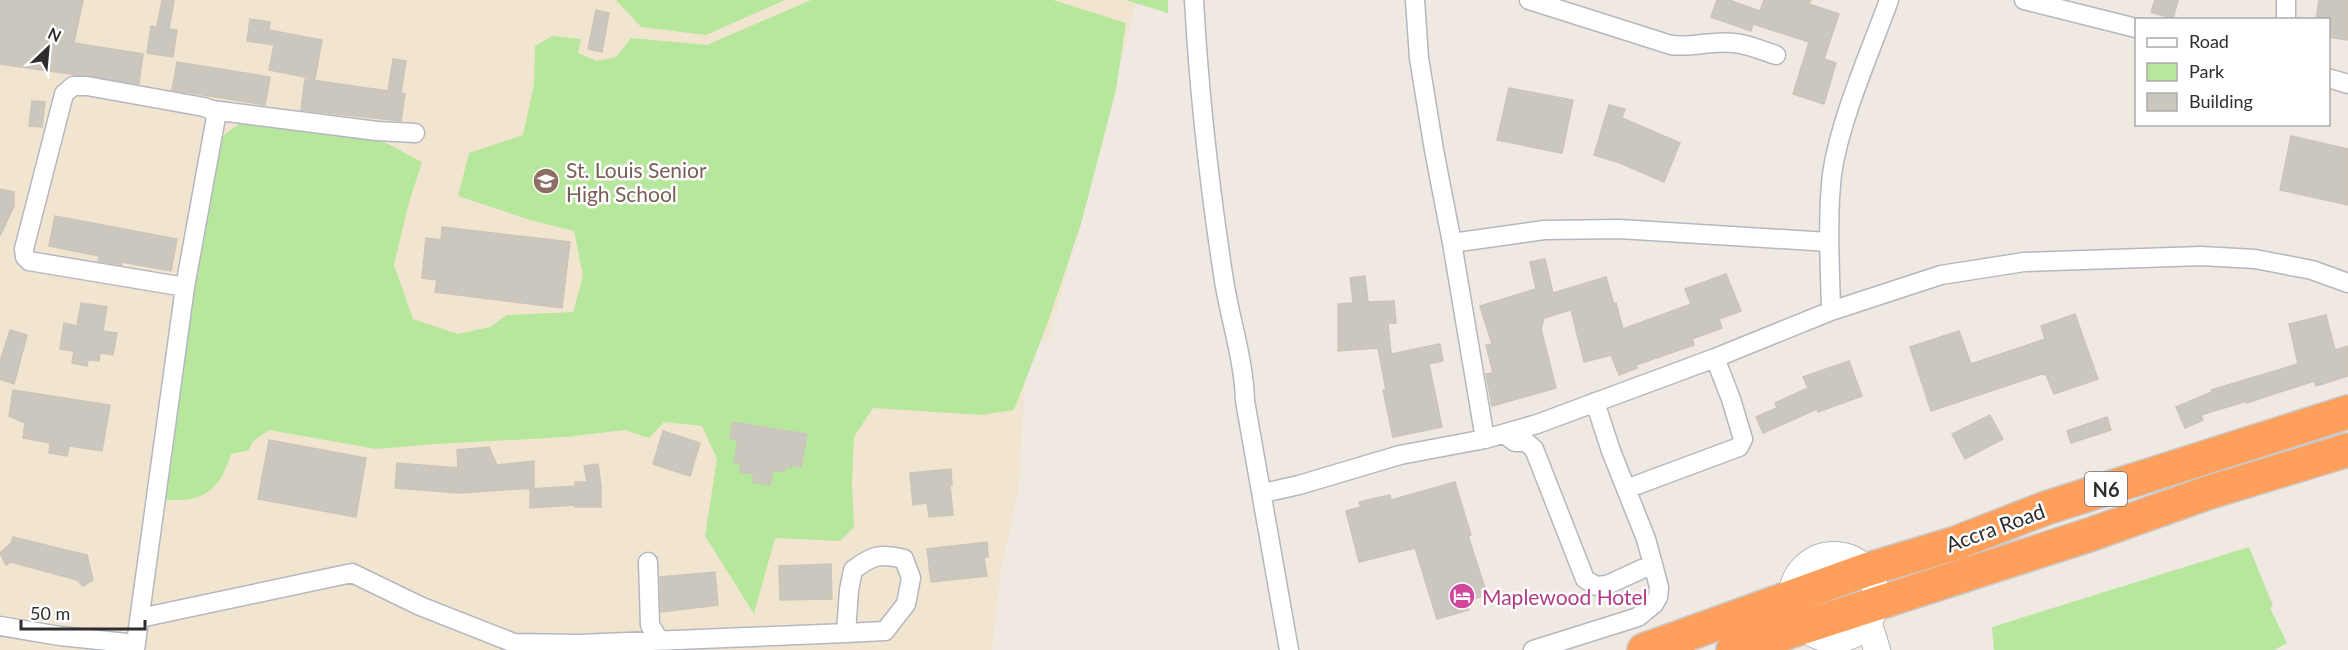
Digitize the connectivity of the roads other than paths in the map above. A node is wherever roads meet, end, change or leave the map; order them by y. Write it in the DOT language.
graph roads {
  1 [pos="1194,0"];
  2 [pos="1415,0"];
  3 [pos="1529,0"];
  4 [pos="1889,0"];
  5 [pos="2024,0"];
  6 [pos="2286,0"];
  7 [pos="2286,18"];
  8 [pos="2135,28"];
  9 [pos="1776,56"];
  10 [pos="2330,79"];
  11 [pos="2348,84"];
  12 [pos="212,110"];
  13 [pos="415,133"];
  14 [pos="1829,242"];
  15 [pos="1452,243"];
  16 [pos="2348,283"];
  17 [pos="185,287"];
  18 [pos="1831,311"];
  19 [pos="1715,358"];
  20 [pos="1595,402"];
  21 [pos="2348,412"];
  22 [pos="1504,434"];
  23 [pos="1485,439"];
  24 [pos="2348,450"];
  25 [pos="2201,458"];
  26 [pos="1626,489"];
  27 [pos="1263,493"];
  28 [pos="2207,493"];
  29 [pos="648,561"];
  30 [pos="1653,564"];
  31 [pos="1866,570"];
  32 [pos="1791,597"];
  33 [pos="1872,613"];
  34 [pos="140,618"];
  35 [pos="0,626"];
  36 [pos="846,633"];
  37 [pos="1828,639"];
  38 [pos="659,640"];
  39 [pos="136,647"];
  40 [pos="1289,650"];
  41 [pos="1533,650"];
  42 [pos="1644,650"];
  43 [pos="1733,650"];
  44 [pos="1877,650"];
  1 -- 27 [label="street"];
  2 -- 15 [label="street"];
  3 -- 9 [label="street"];
  4 -- 14 [label="street"];
  5 -- 8 [label="street"];
  6 -- 7 [label="street"];
  10 -- 11 [label="street"];
  12 -- 13 [label="street"];
  12 -- 17 [label="street"];
  12 -- 17 [label="street"];
  14 -- 15 [label="street"];
  14 -- 18 [label="street"];
  15 -- 23 [label="street"];
  16 -- 18 [label="street"];
  17 -- 34 [label="street"];
  18 -- 19 [label="street"];
  19 -- 20 [label="street"];
  19 -- 26 [label="street"];
  20 -- 22 [label="street"];
  20 -- 26 [label="street"];
  21 -- 25 [label="highway, Accra Road / N6"];
  22 -- 23 [label="street"];
  22 -- 30 [label="street"];
  23 -- 27 [label="street"];
  24 -- 28 [label="highway, Accra Road / N6"];
  25 -- 28 [label="highway"];
  25 -- 31 [label="highway, Accra Road / N6"];
  26 -- 30 [label="street"];
  27 -- 40 [label="street"];
  28 -- 33 [label="highway, Accra Road / N6"];
  29 -- 38 [label="street"];
  30 -- 41 [label="street"];
  31 -- 32 [label="highway, Accra Road / N6"];
  31 -- 33 [label="street"];
  32 -- 37 [label="street"];
  32 -- 42 [label="highway, Accra Road / N6"];
  33 -- 37 [label="highway, Accra Road / N6"];
  33 -- 44 [label="street"];
  34 -- 38 [label="street"];
  34 -- 39 [label="street"];
  35 -- 39 [label="street"];
  36 -- 36 [label="street"];
  36 -- 38 [label="street"];
  37 -- 43 [label="highway, Accra Road / N6"];
}
